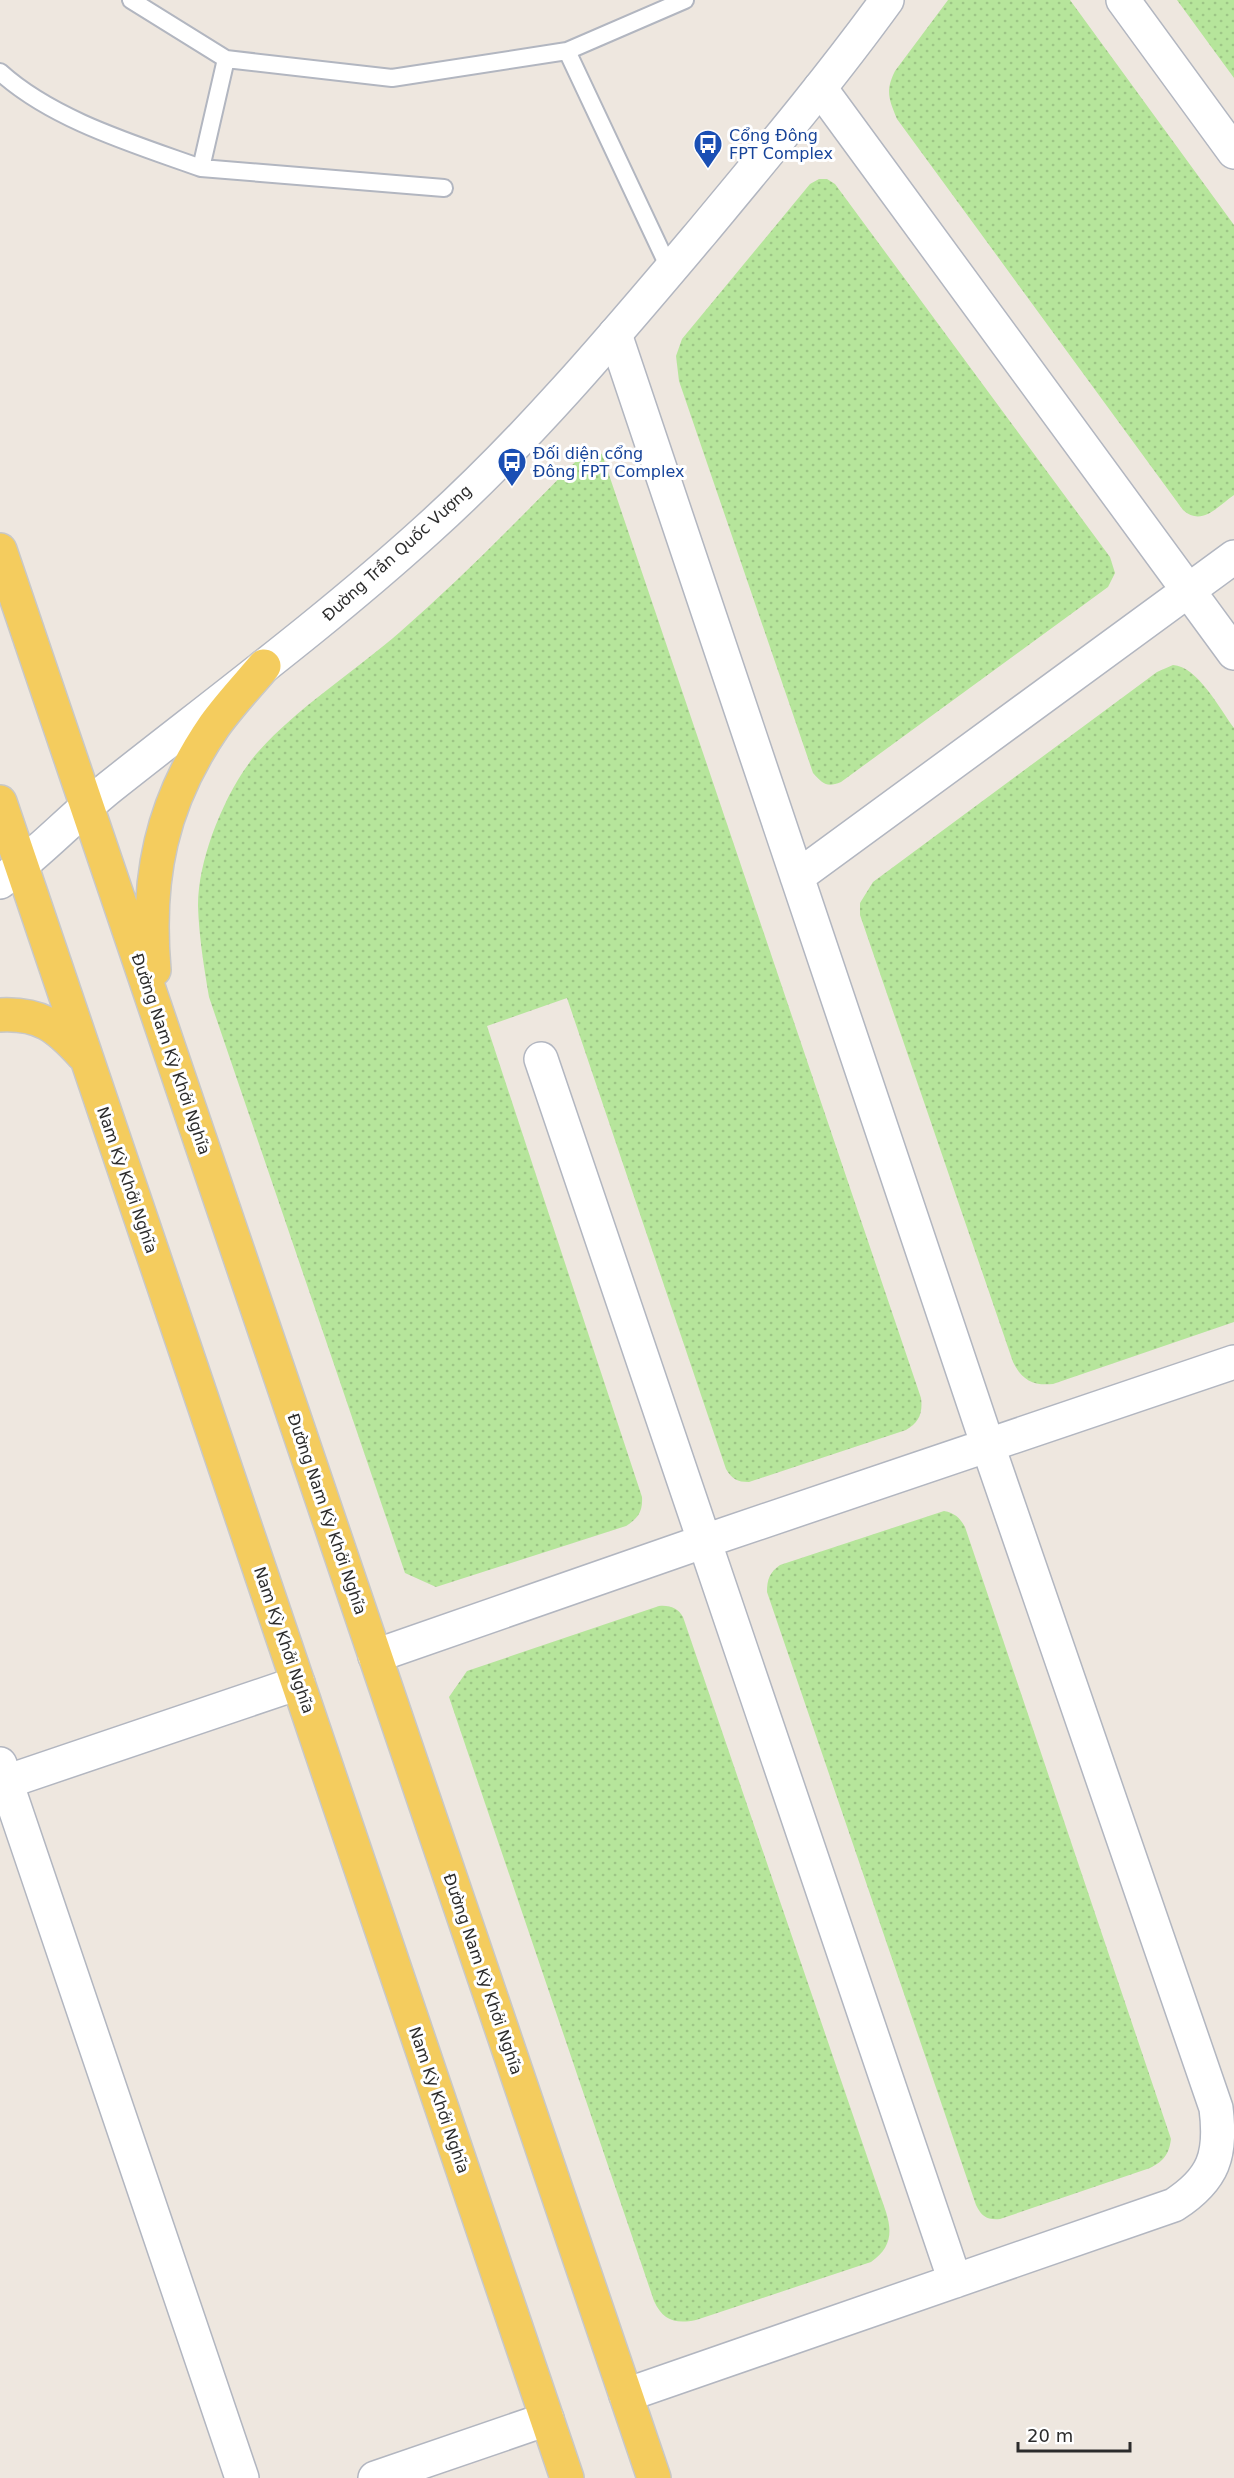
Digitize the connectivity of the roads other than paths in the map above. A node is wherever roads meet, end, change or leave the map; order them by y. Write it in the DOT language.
graph roads {
  1 [pos="131,0"];
  2 [pos="685,0"];
  3 [pos="887,0"];
  4 [pos="1123,0"];
  5 [pos="567,51"];
  6 [pos="226,59"];
  7 [pos="0,72"];
  8 [pos="820,88"];
  9 [pos="1234,152"];
  10 [pos="201,168"];
  11 [pos="444,188"];
  12 [pos="670,270"];
  13 [pos="615,334"];
  14 [pos="0,550"];
  15 [pos="1234,557"];
  16 [pos="1188,591"];
  17 [pos="1234,653"];
  18 [pos="264,666"];
  19 [pos="0,802"];
  20 [pos="86,806"];
  21 [pos="11,874"];
  22 [pos="797,877"];
  23 [pos="0,1014"];
  24 [pos="159,1019"];
  25 [pos="85,1057"];
  26 [pos="541,1059"];
  27 [pos="1234,1362"];
  28 [pos="988,1446"];
  29 [pos="705,1541"];
  30 [pos="375,1656"];
  31 [pos="298,1683"];
  32 [pos="2,1777"];
  33 [pos="955,2281"];
  34 [pos="626,2395"];
  35 [pos="547,2419"];
  36 [pos="242,2478"];
  37 [pos="375,2478"];
  38 [pos="567,2478"];
  39 [pos="654,2478"];
  1 -- 6 [label="lane"];
  2 -- 5 [label="lane"];
  3 -- 8 [label="street, Đường Trần Quốc Vượng"];
  4 -- 9 [label="street"];
  5 -- 6 [label="lane"];
  5 -- 12 [label="lane"];
  6 -- 10 [label="lane"];
  7 -- 10 [label="lane"];
  8 -- 12 [label="street, Đường Trần Quốc Vượng"];
  8 -- 16 [label="street"];
  10 -- 11 [label="lane"];
  12 -- 13 [label="street, Đường Trần Quốc Vượng"];
  13 -- 18 [label="street, Đường Trần Quốc Vượng"];
  13 -- 22 [label="street"];
  14 -- 20 [label="main road, Đường Nam Kỳ Khởi Nghĩa"];
  15 -- 16 [label="street"];
  16 -- 17 [label="street"];
  16 -- 22 [label="street"];
  18 -- 20 [label="street, Đường Trần Quốc Vượng"];
  18 -- 24 [label="main road"];
  19 -- 21 [label="main road, Nam Kỳ Khởi Nghĩa"];
  20 -- 21 [label="street, Đường Trần Quốc Vượng"];
  20 -- 24 [label="main road, Đường Nam Kỳ Khởi Nghĩa"];
  21 -- 25 [label="main road, Nam Kỳ Khởi Nghĩa"];
  22 -- 28 [label="street"];
  23 -- 25 [label="main road"];
  24 -- 30 [label="main road, Đường Nam Kỳ Khởi Nghĩa"];
  25 -- 31 [label="main road, Nam Kỳ Khởi Nghĩa"];
  26 -- 29 [label="street"];
  27 -- 28 [label="street"];
  28 -- 29 [label="street"];
  28 -- 33 [label="street"];
  29 -- 30 [label="street"];
  29 -- 33 [label="street"];
  30 -- 34 [label="main road, Đường Nam Kỳ Khởi Nghĩa"];
  31 -- 32 [label="street"];
  31 -- 35 [label="main road, Nam Kỳ Khởi Nghĩa"];
  32 -- 36 [label="street"];
  33 -- 34 [label="street"];
  34 -- 39 [label="main road, Đường Nam Kỳ Khởi Nghĩa"];
  35 -- 37 [label="street"];
  35 -- 38 [label="main road, Nam Kỳ Khởi Nghĩa"];
}
